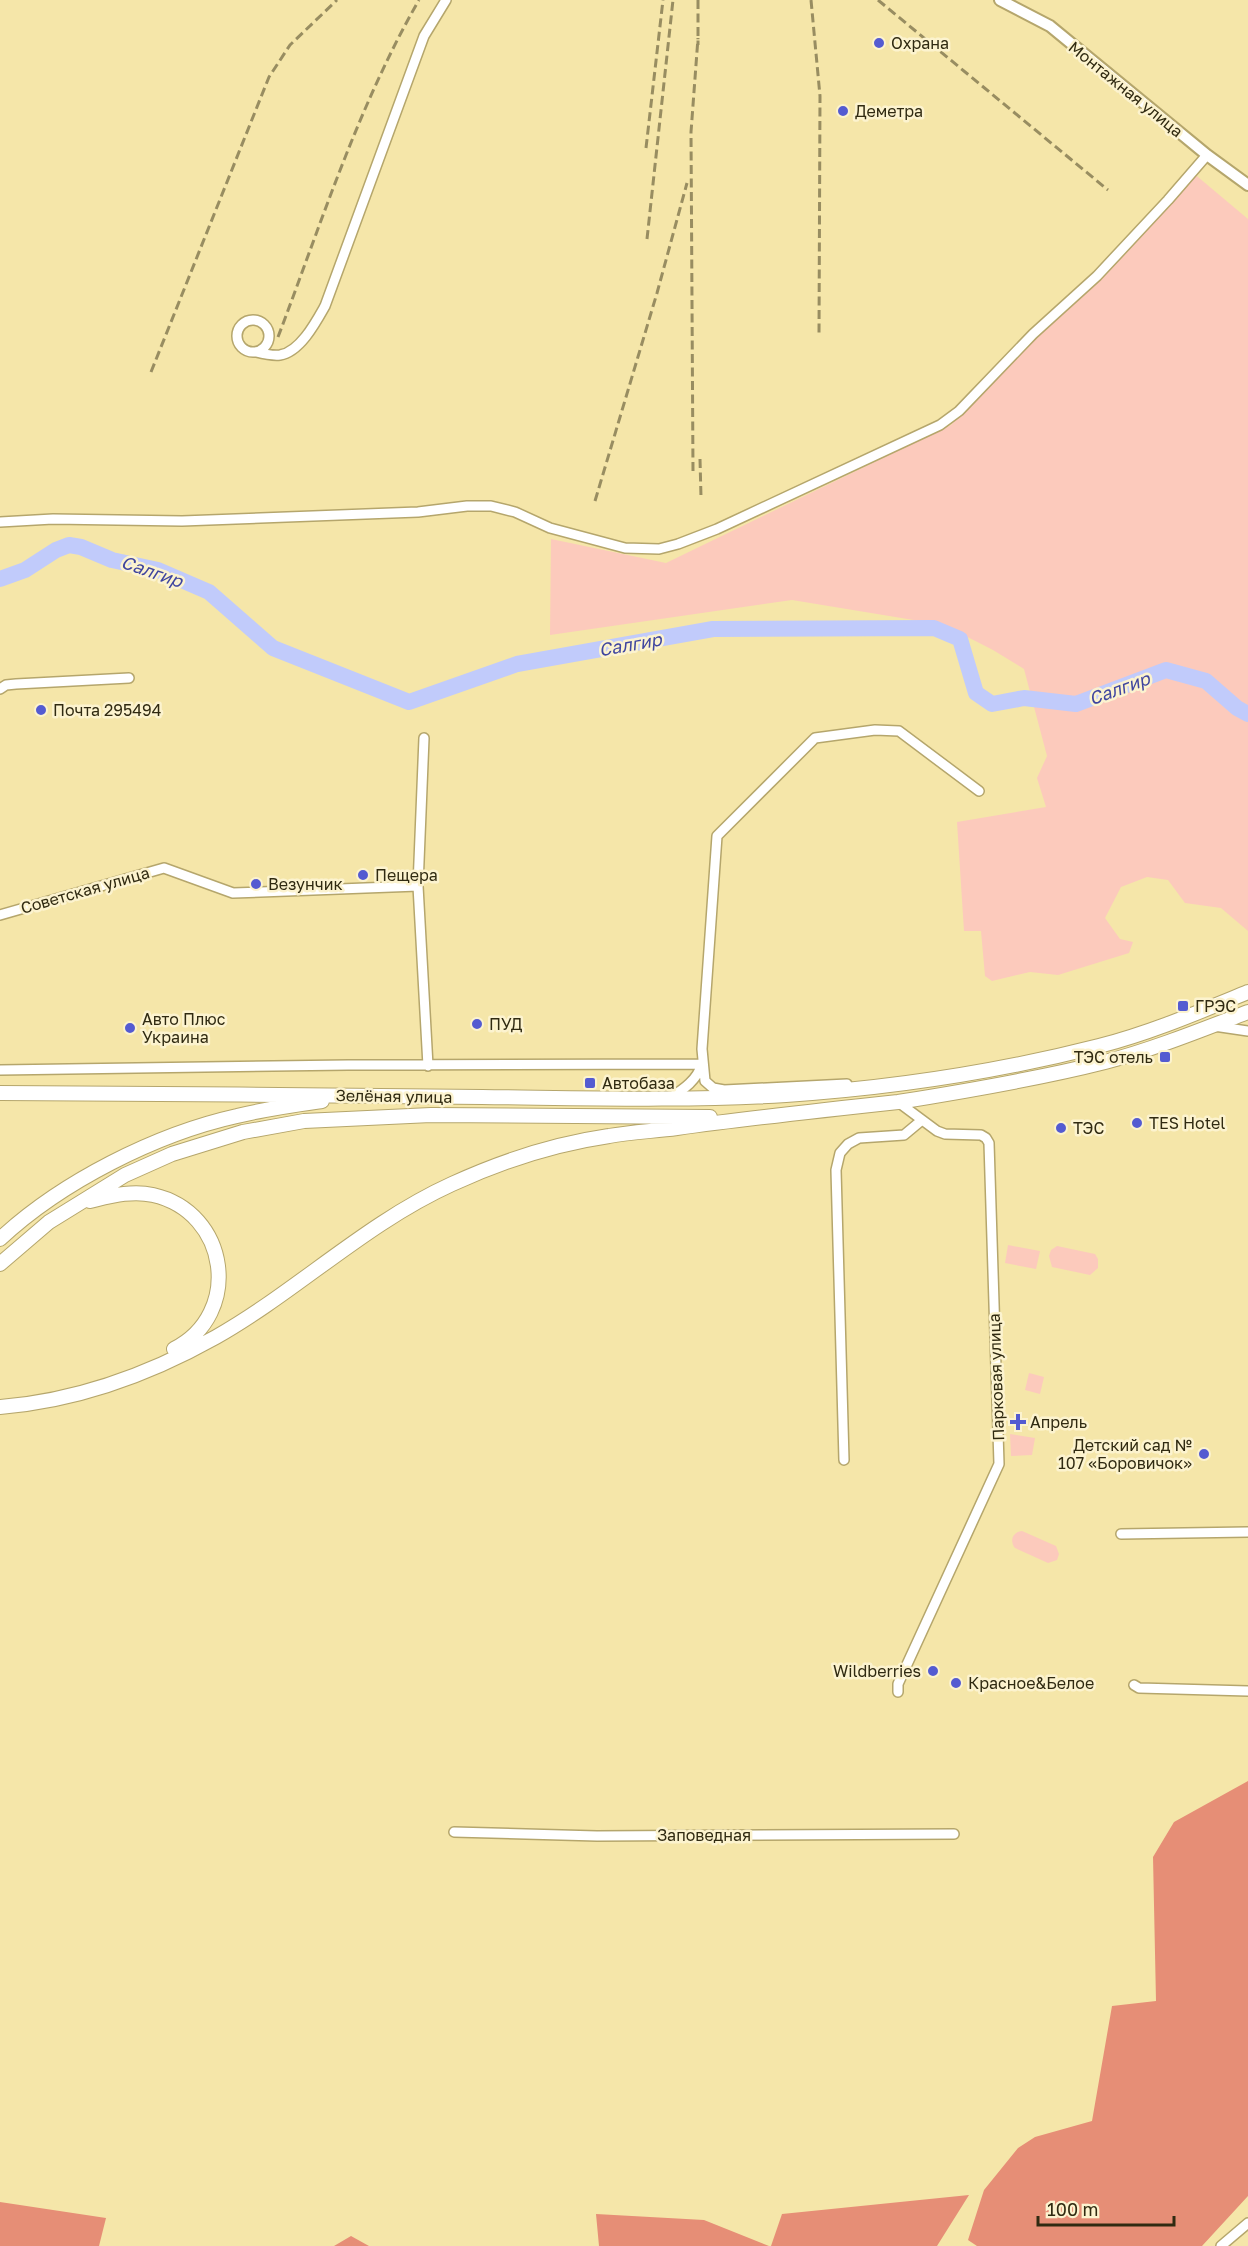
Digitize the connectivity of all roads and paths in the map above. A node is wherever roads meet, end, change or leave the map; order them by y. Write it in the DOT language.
graph roads {
  1 [pos="446,0"];
  2 [pos="1000,0"];
  3 [pos="1207,155"];
  4 [pos="1248,185"];
  5 [pos="256,352"];
  6 [pos="0,522"];
  7 [pos="129,678"];
  8 [pos="0,689"];
  9 [pos="424,738"];
  10 [pos="979,791"];
  11 [pos="418,886"];
  12 [pos="0,915"];
  13 [pos="1248,992"];
  14 [pos="1248,1012"];
  15 [pos="1209,1026"];
  16 [pos="1248,1031"];
  17 [pos="428,1066"];
  18 [pos="702,1068"];
  19 [pos="0,1070"];
  20 [pos="893,1084"];
  21 [pos="0,1093"];
  22 [pos="357,1097"];
  23 [pos="669,1098"];
  24 [pos="898,1102"];
  25 [pos="753,1118"];
  26 [pos="922,1120"];
  27 [pos="73,1206"];
  28 [pos="0,1239"];
  29 [pos="0,1264"];
  30 [pos="0,1399"];
  31 [pos="0,1407"];
  32 [pos="844,1460"];
  33 [pos="1248,1532"];
  34 [pos="1121,1534"];
  35 [pos="1134,1685"];
  36 [pos="1248,1691"];
  37 [pos="898,1692"];
  38 [pos="454,1832"];
  39 [pos="954,1834"];
  40 [pos="1248,2223"];
  41 [pos="1221,2246"];
  1 -- 5 [label="street"];
  2 -- 3 [label="street, Монтажная улица"];
  3 -- 4 [label="street, Монтажная улица"];
  3 -- 6 [label="street"];
  7 -- 8 [label="street"];
  9 -- 11 [label="street"];
  10 -- 18 [label="street"];
  11 -- 12 [label="street, Советская улица"];
  11 -- 17 [label="street"];
  13 -- 20 [label="main road, Зелёная улица"];
  14 -- 15 [label="main road"];
  15 -- 16 [label="street"];
  15 -- 24 [label="main road"];
  17 -- 18 [label="street"];
  17 -- 19 [label="street"];
  18 -- 20 [label="street"];
  18 -- 23 [label="street"];
  20 -- 23 [label="main road, Зелёная улица"];
  21 -- 22 [label="main road, Зелёная улица"];
  22 -- 23 [label="main road, Зелёная улица"];
  22 -- 28 [label="main road"];
  24 -- 25 [label="main road"];
  24 -- 26 [label="street, Парковая улица"];
  25 -- 27 [label="main road"];
  25 -- 31 [label="main road"];
  26 -- 32 [label="street"];
  26 -- 37 [label="street, Парковая улица"];
  27 -- 29 [label="main road"];
  27 -- 30 [label="main road"];
  33 -- 34 [label="street"];
  35 -- 36 [label="street"];
  38 -- 39 [label="street, Заповедная"];
  40 -- 41 [label="street"];
}
